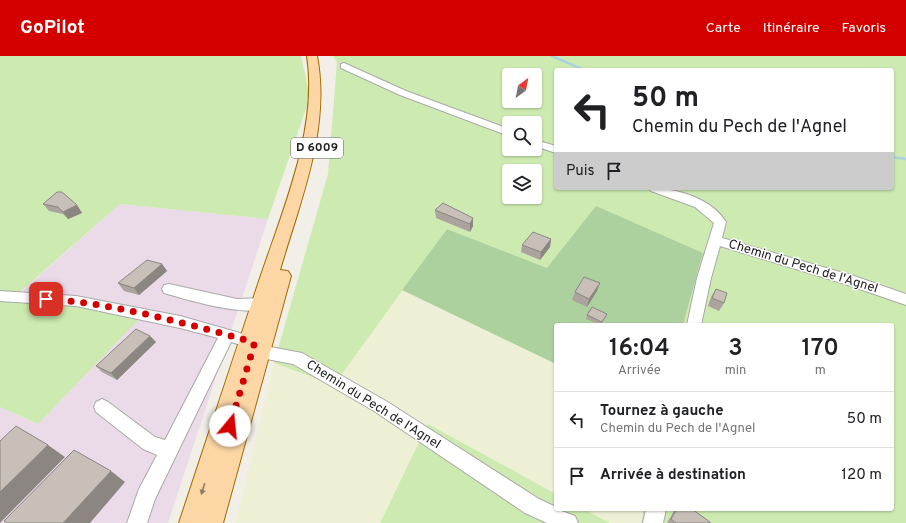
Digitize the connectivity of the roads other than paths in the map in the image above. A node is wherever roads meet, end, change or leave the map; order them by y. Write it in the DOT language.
graph roads {
  1 [pos="312,56"];
  2 [pos="318,56"];
  3 [pos="344,66"];
  4 [pos="502,130"];
  5 [pos="542,145"];
  6 [pos="554,149"];
  7 [pos="660,190"];
  8 [pos="715,240"];
  9 [pos="280,284"];
  10 [pos="169,289"];
  11 [pos="0,296"];
  12 [pos="906,300"];
  13 [pos="264,304"];
  14 [pos="694,323"];
  15 [pos="227,335"];
  16 [pos="255,346"];
  17 [pos="102,408"];
  18 [pos="168,450"];
  19 [pos="656,511"];
  20 [pos="137,523"];
  21 [pos="192,523"];
  22 [pos="210,523"];
  23 [pos="568,523"];
  24 [pos="653,523"];
  1 -- 13 [label="main road, D 6009"];
  2 -- 9 [label="main road, D 6009"];
  3 -- 4 [label="street"];
  5 -- 6 [label="street"];
  7 -- 8 [label="street"];
  8 -- 12 [label="street, Chemin du Pech de l'Agnel"];
  8 -- 14 [label="street, Chemin du Pech de l'Agnel"];
  9 -- 13 [label="street"];
  9 -- 16 [label="main road, D 6009"];
  10 -- 13 [label="street"];
  11 -- 15 [label="street, Chemin du Pech de l'Agnel"];
  13 -- 16 [label="main road, D 6009"];
  15 -- 16 [label="street, Chemin du Pech de l'Agnel"];
  15 -- 18 [label="street"];
  16 -- 21 [label="main road, D 6009, one-way"];
  16 -- 22 [label="main road, D 6009"];
  16 -- 23 [label="street, Chemin du Pech de l'Agnel"];
  17 -- 18 [label="street"];
  18 -- 20 [label="street"];
  19 -- 24 [label="street"];
}
